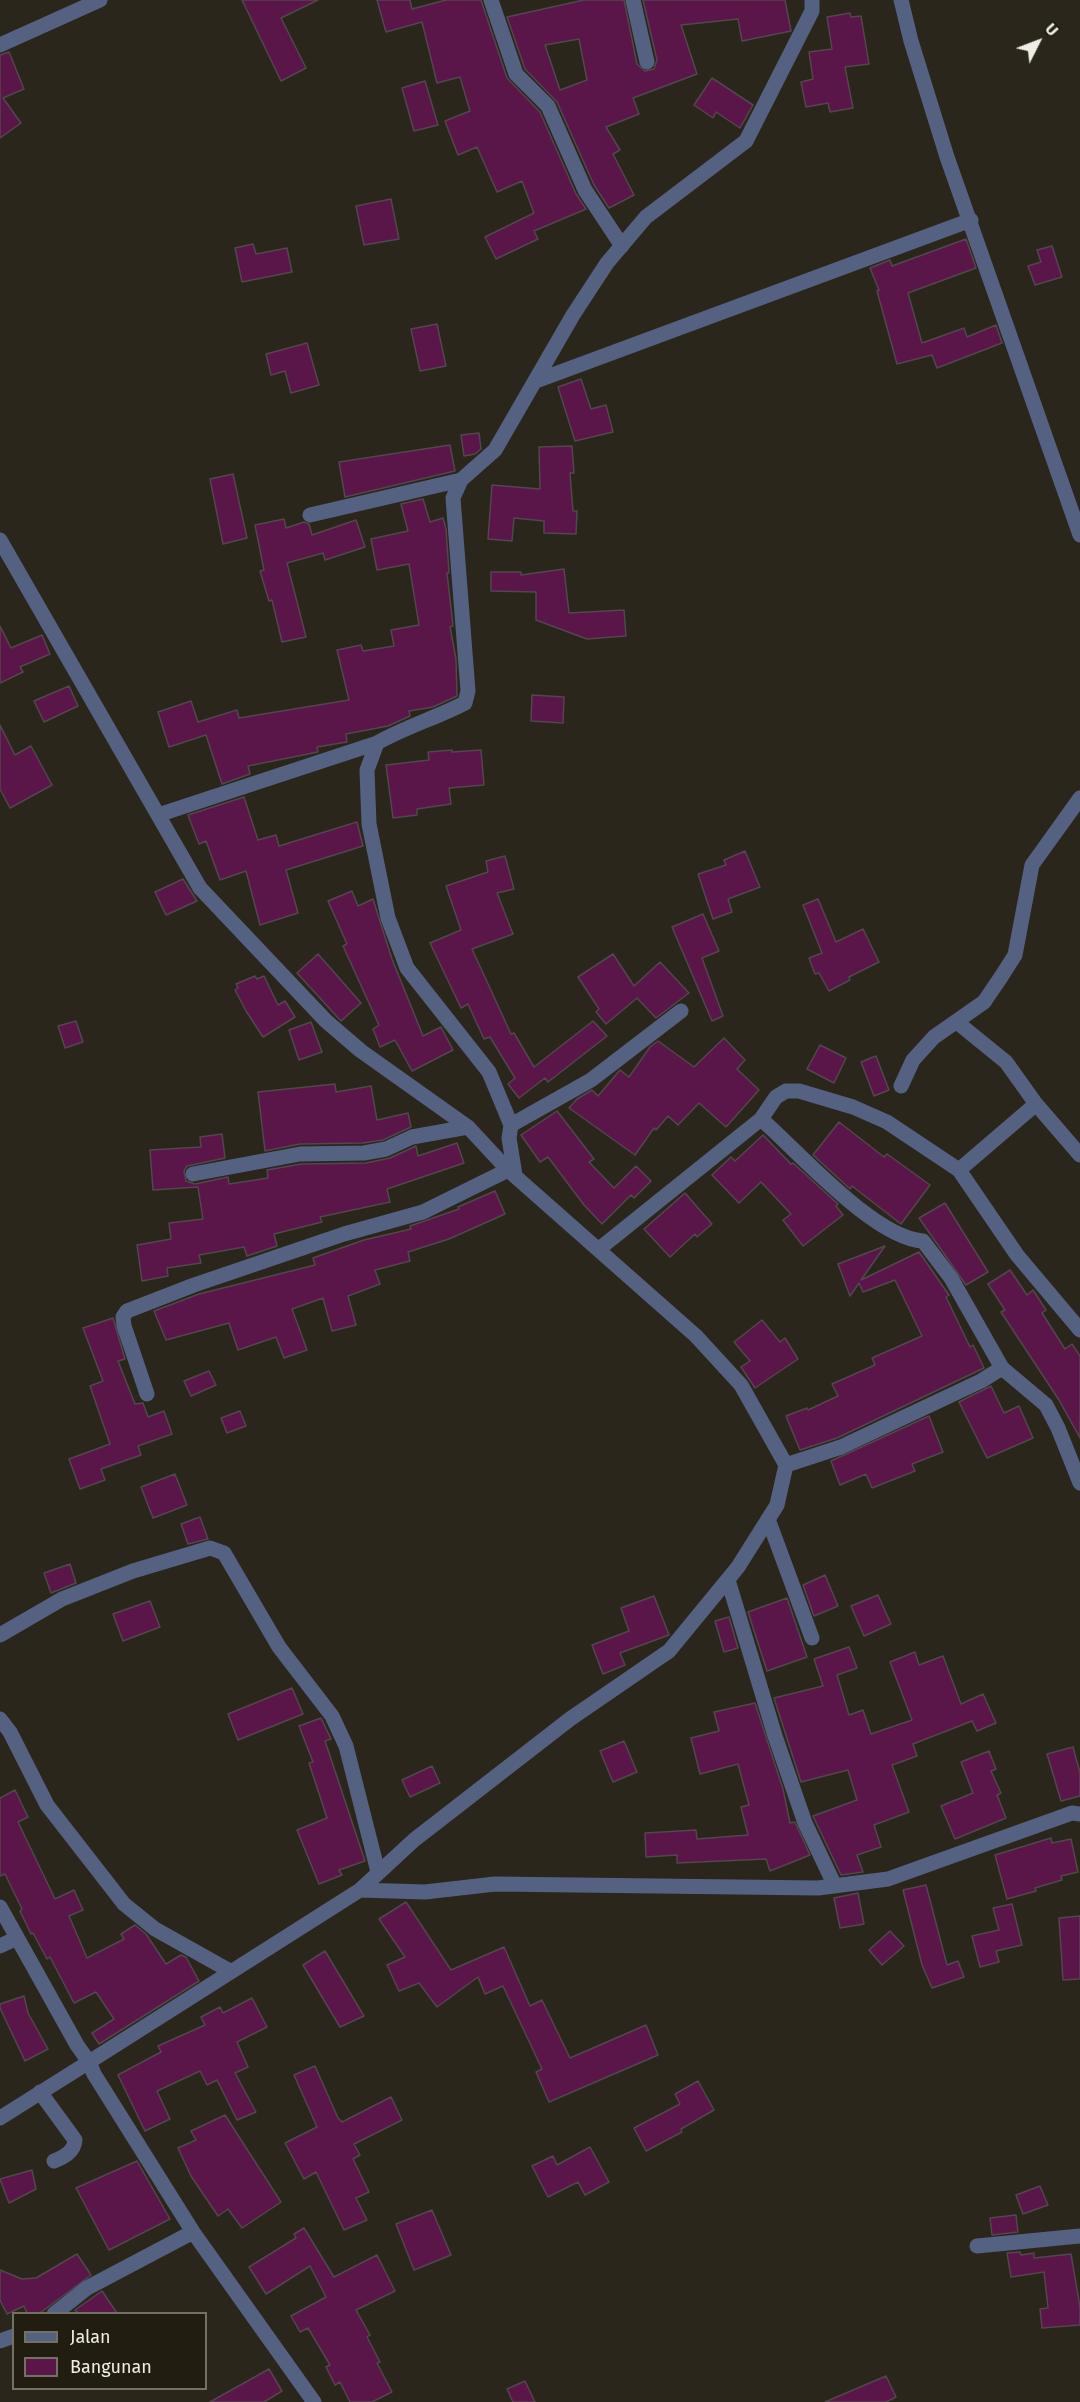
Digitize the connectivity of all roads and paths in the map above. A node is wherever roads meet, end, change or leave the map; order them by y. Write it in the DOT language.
graph roads {
  1 [pos="100,0"];
  2 [pos="491,0"];
  3 [pos="633,0"];
  4 [pos="812,0"];
  5 [pos="901,0"];
  6 [pos="0,45"];
  7 [pos="648,62"];
  8 [pos="971,220"];
  9 [pos="622,246"];
  10 [pos="536,381"];
  11 [pos="461,480"];
  12 [pos="310,515"];
  13 [pos="1080,535"];
  14 [pos="0,540"];
  15 [pos="377,743"];
  16 [pos="1080,798"];
  17 [pos="158,815"];
  18 [pos="681,1011"];
  19 [pos="958,1023"];
  20 [pos="901,1086"];
  21 [pos="1036,1104"];
  22 [pos="761,1119"];
  23 [pos="511,1125"];
  24 [pos="468,1127"];
  25 [pos="1080,1155"];
  26 [pos="959,1170"];
  27 [pos="512,1172"];
  28 [pos="193,1174"];
  29 [pos="599,1249"];
  30 [pos="1080,1330"];
  31 [pos="1002,1368"];
  32 [pos="147,1394"];
  33 [pos="786,1465"];
  34 [pos="1080,1483"];
  35 [pos="768,1519"];
  36 [pos="728,1580"];
  37 [pos="0,1635"];
  38 [pos="812,1638"];
  39 [pos="0,1719"];
  40 [pos="1080,1814"];
  41 [pos="378,1872"];
  42 [pos="835,1886"];
  43 [pos="360,1890"];
  44 [pos="0,1907"];
  45 [pos="17,1938"];
  46 [pos="0,1946"];
  47 [pos="230,1971"];
  48 [pos="89,2062"];
  49 [pos="40,2092"];
  50 [pos="0,2118"];
  51 [pos="54,2162"];
  52 [pos="194,2232"];
  53 [pos="1080,2236"];
  54 [pos="977,2247"];
  55 [pos="55,2312"];
  56 [pos="314,2402"];
  1 -- 6 [label="street"];
  2 -- 9 [label="street"];
  3 -- 7 [label="street"];
  4 -- 9 [label="street"];
  5 -- 8 [label="street"];
  8 -- 10 [label="street"];
  8 -- 13 [label="street"];
  9 -- 10 [label="street"];
  10 -- 11 [label="street"];
  11 -- 12 [label="street"];
  11 -- 15 [label="street"];
  14 -- 17 [label="street"];
  15 -- 17 [label="street"];
  15 -- 23 [label="street"];
  16 -- 19 [label="street"];
  17 -- 24 [label="street"];
  18 -- 23 [label="street"];
  19 -- 20 [label="street"];
  19 -- 21 [label="street"];
  21 -- 25 [label="street"];
  21 -- 26 [label="street"];
  22 -- 26 [label="street"];
  22 -- 29 [label="street"];
  22 -- 31 [label="street"];
  23 -- 27 [label="street"];
  24 -- 27 [label="street"];
  24 -- 28 [label="street"];
  26 -- 30 [label="street"];
  27 -- 29 [label="street"];
  27 -- 32 [label="street"];
  29 -- 33 [label="street"];
  31 -- 33 [label="street"];
  31 -- 34 [label="street"];
  33 -- 35 [label="street"];
  35 -- 36 [label="street"];
  35 -- 38 [label="street"];
  36 -- 41 [label="street"];
  36 -- 42 [label="street"];
  37 -- 41 [label="street"];
  39 -- 47 [label="street"];
  40 -- 42 [label="street"];
  41 -- 43 [label="street"];
  42 -- 43 [label="street"];
  43 -- 47 [label="street"];
  44 -- 45 [label="street"];
  45 -- 46 [label="street"];
  45 -- 48 [label="street"];
  47 -- 48 [label="street"];
  48 -- 49 [label="street"];
  48 -- 52 [label="street"];
  49 -- 50 [label="street"];
  49 -- 51 [label="street"];
  52 -- 55 [label="street"];
  52 -- 56 [label="street"];
  53 -- 54 [label="street"];
}
